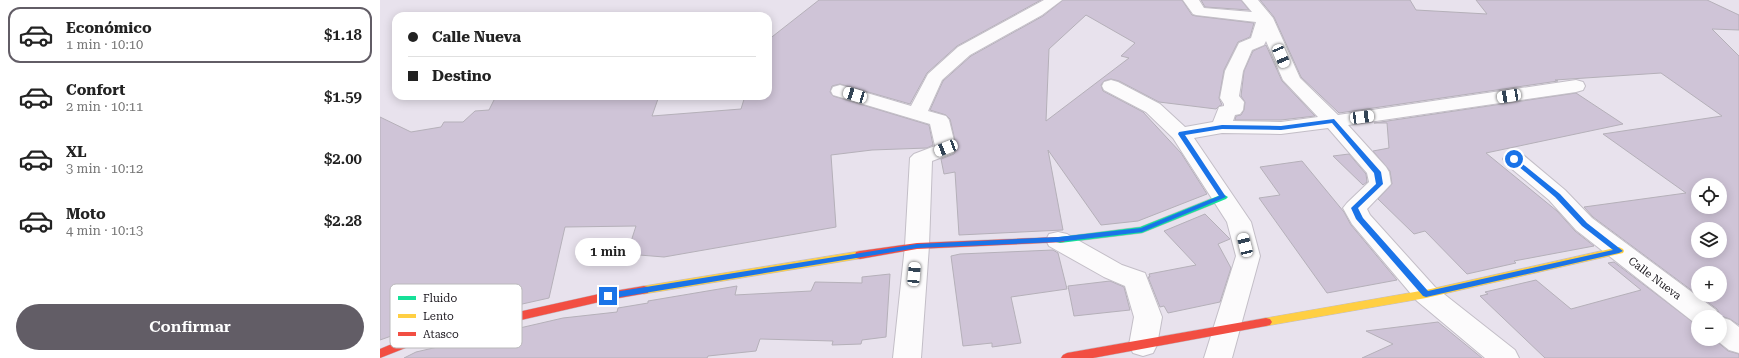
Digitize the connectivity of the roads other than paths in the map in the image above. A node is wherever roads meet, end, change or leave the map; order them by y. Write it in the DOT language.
graph roads {
  1 [pos="1054,0"];
  2 [pos="1191,0"];
  3 [pos="1250,0"];
  4 [pos="1265,18"];
  5 [pos="1111,86"];
  6 [pos="1576,86"];
  7 [pos="840,91"];
  8 [pos="916,114"];
  9 [pos="1334,121"];
  10 [pos="1222,127"];
  11 [pos="1181,134"];
  12 [pos="1514,159"];
  13 [pos="1223,197"];
  14 [pos="1058,240"];
  15 [pos="917,246"];
  16 [pos="1619,251"];
  17 [pos="1426,294"];
  18 [pos="1697,310"];
  19 [pos="522,316"];
  20 [pos="1226,330"];
  21 [pos="1727,333"];
  22 [pos="1739,342"];
  23 [pos="1143,345"];
  24 [pos="396,348"];
  25 [pos="380,354"];
  26 [pos="907,358"];
  27 [pos="1067,358"];
  28 [pos="1218,358"];
  29 [pos="1504,358"];
  1 -- 8 [label="street"];
  2 -- 4 [label="street"];
  3 -- 4 [label="street"];
  4 -- 9 [label="street"];
  4 -- 10 [label="street"];
  5 -- 11 [label="street"];
  6 -- 9 [label="street"];
  7 -- 8 [label="street"];
  8 -- 15 [label="street"];
  9 -- 10 [label="street"];
  9 -- 17 [label="street"];
  10 -- 11 [label="street"];
  11 -- 13 [label="street"];
  12 -- 16 [label="street, Calle Nueva"];
  13 -- 14 [label="street"];
  13 -- 20 [label="street"];
  14 -- 15 [label="street"];
  14 -- 23 [label="street"];
  15 -- 19 [label="street"];
  15 -- 26 [label="street"];
  16 -- 17 [label="street"];
  16 -- 18 [label="street, Calle Nueva"];
  17 -- 20 [label="street"];
  17 -- 29 [label="street"];
  20 -- 23 [label="street"];
  20 -- 28 [label="street"];
  21 -- 22 [label="street"];
  23 -- 27 [label="street"];
  24 -- 25 [label="street"];
}
